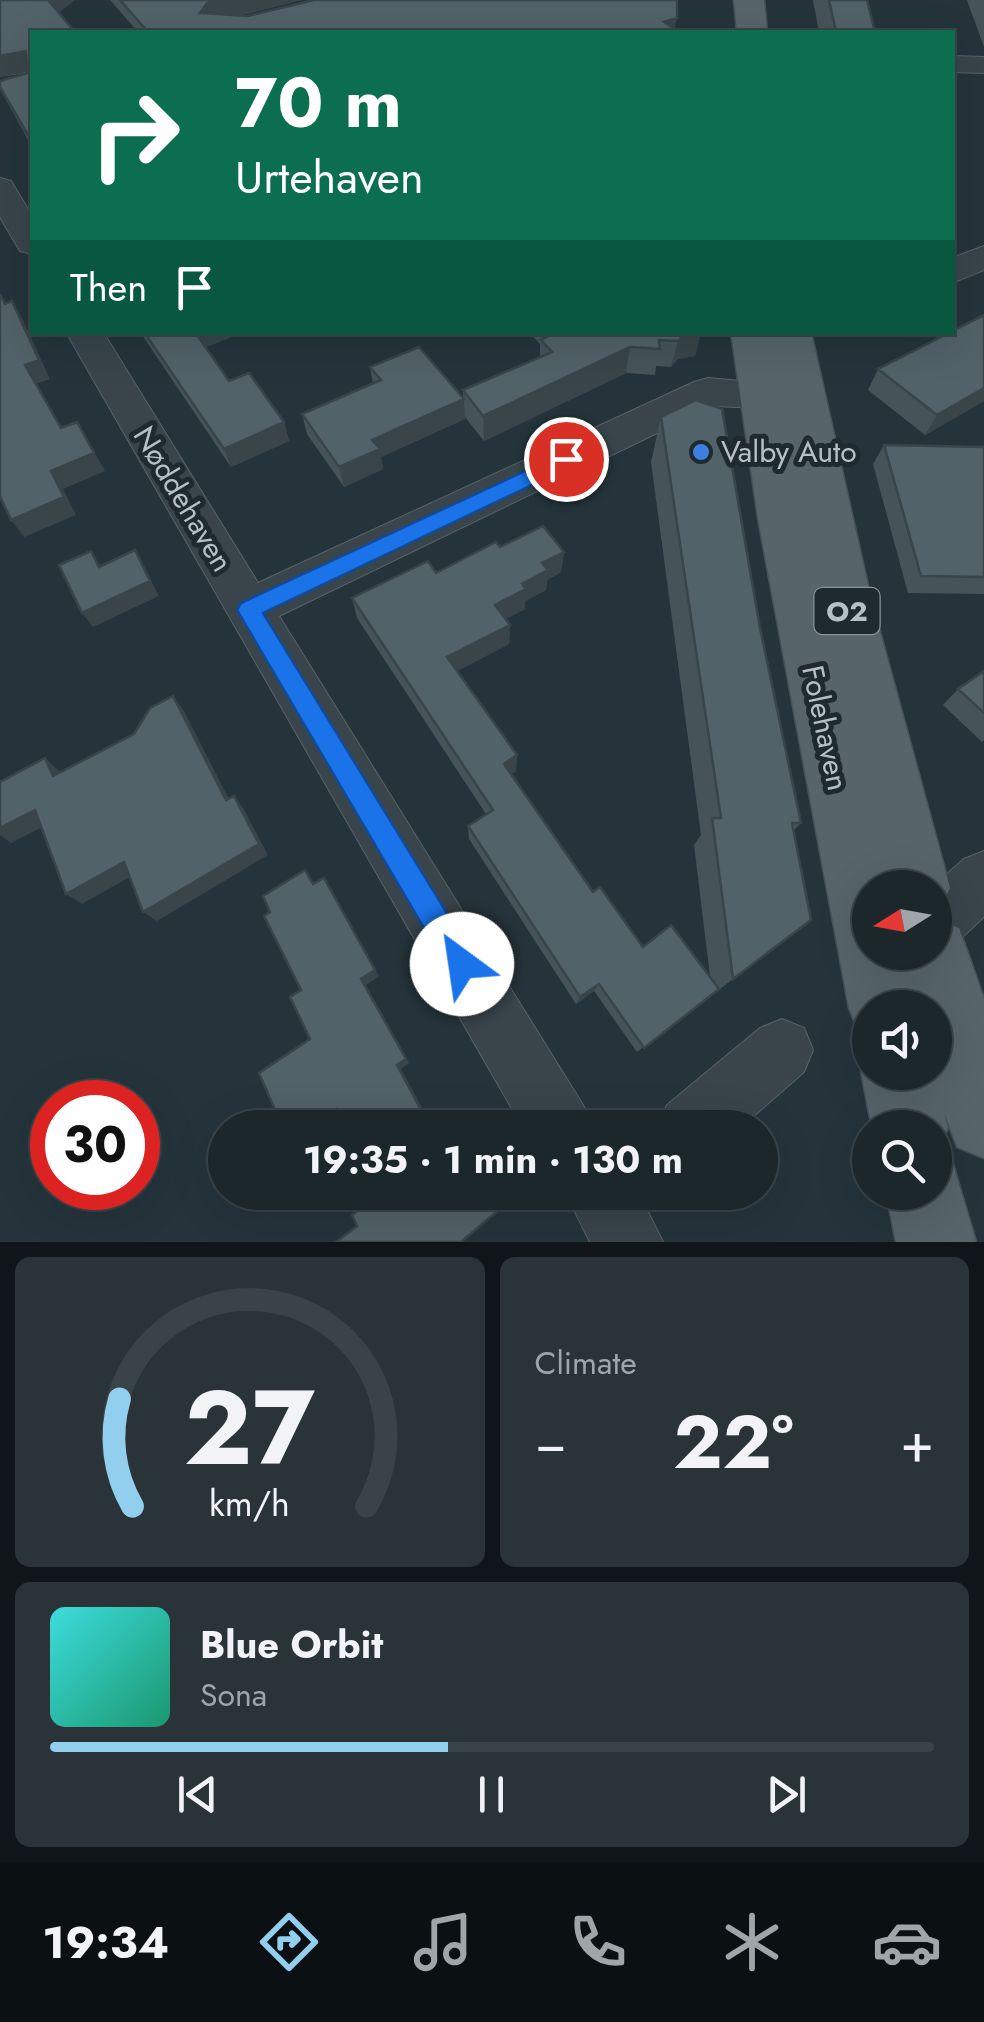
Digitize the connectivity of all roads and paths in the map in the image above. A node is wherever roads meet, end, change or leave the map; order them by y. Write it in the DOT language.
graph roads {
  1 [pos="722,0"];
  2 [pos="750,0"];
  3 [pos="724,30"];
  4 [pos="752,30"];
  5 [pos="955,64"];
  6 [pos="984,64"];
  7 [pos="0,188"];
  8 [pos="30,240"];
  9 [pos="984,258"];
  10 [pos="955,271"];
  11 [pos="86,335"];
  12 [pos="753,335"];
  13 [pos="791,335"];
  14 [pos="762,394"];
  15 [pos="248,610"];
  16 [pos="855,870"];
  17 [pos="912,870"];
  18 [pos="984,879"];
  19 [pos="952,907"];
  20 [pos="940,970"];
  21 [pos="782,1050"];
  22 [pos="549,1110"];
  23 [pos="711,1110"];
  24 [pos="984,1120"];
  25 [pos="929,1210"];
  26 [pos="936,1242"];
  1 -- 3 [label="main road"];
  2 -- 4 [label="main road"];
  5 -- 6 [label="street"];
  7 -- 8 [label="street"];
  9 -- 10 [label="street"];
  11 -- 15 [label="street, Nøddehaven"];
  12 -- 14 [label="main road, Folehaven / O2"];
  13 -- 17 [label="main road, Folehaven / O2"];
  14 -- 15 [label="street"];
  14 -- 16 [label="main road, Folehaven / O2"];
  15 -- 22 [label="street, Nøddehaven"];
  18 -- 19 [label="street"];
  20 -- 24 [label="main road"];
  21 -- 23 [label="street"];
  25 -- 26 [label="main road"];
}
